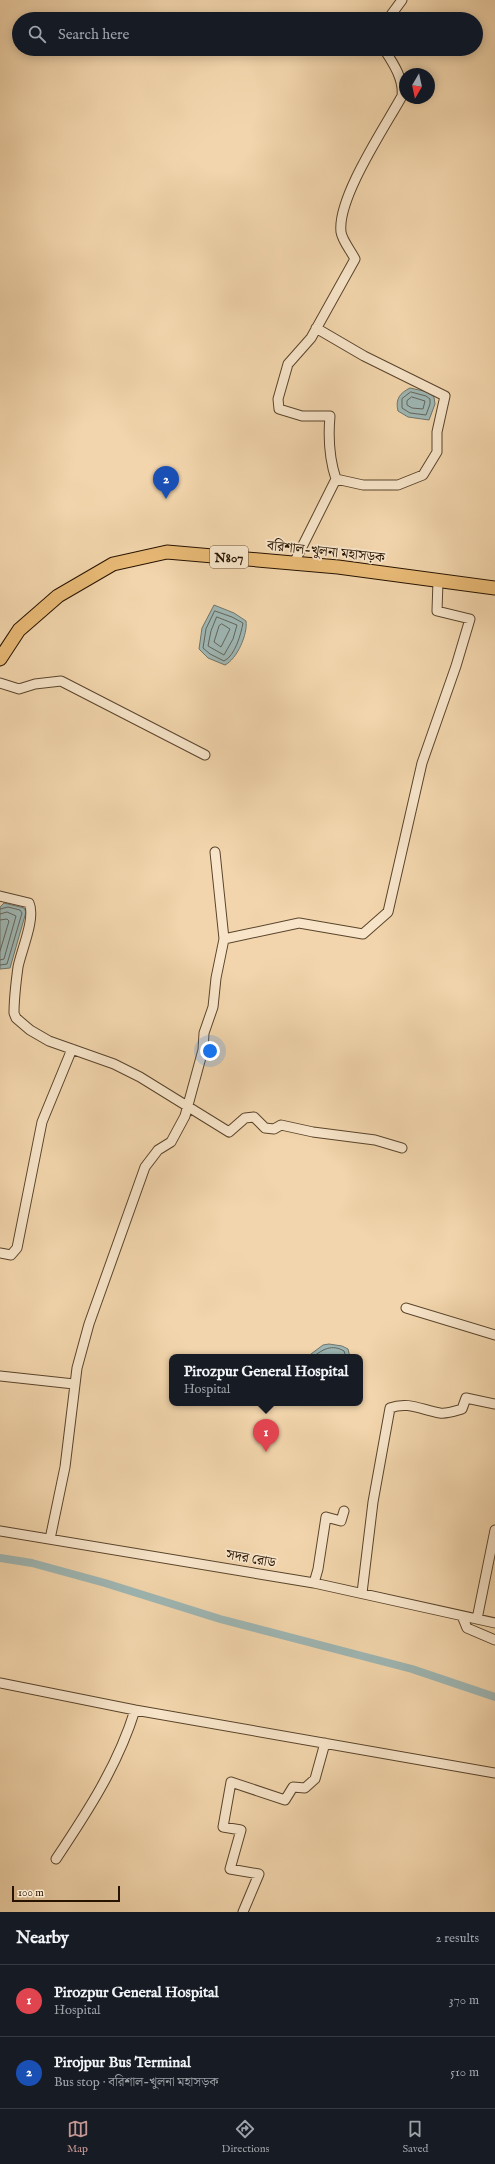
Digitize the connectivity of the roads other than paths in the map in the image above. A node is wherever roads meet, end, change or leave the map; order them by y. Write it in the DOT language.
graph roads {
  1 [pos="402,0"];
  2 [pos="393,12"];
  3 [pos="388,56"];
  4 [pos="316,328"];
  5 [pos="336,479"];
  6 [pos="294,563"];
  7 [pos="438,581"];
  8 [pos="495,588"];
  9 [pos="0,659"];
  10 [pos="0,683"];
  11 [pos="205,755"];
  12 [pos="215,852"];
  13 [pos="0,896"];
  14 [pos="224,939"];
  15 [pos="72,1049"];
  16 [pos="189,1106"];
  17 [pos="402,1148"];
  18 [pos="0,1253"];
  19 [pos="406,1308"];
  20 [pos="495,1335"];
  21 [pos="0,1376"];
  22 [pos="74,1384"];
  23 [pos="495,1404"];
  24 [pos="344,1511"];
  25 [pos="495,1530"];
  26 [pos="0,1531"];
  27 [pos="50,1539"];
  28 [pos="314,1583"];
  29 [pos="362,1593"];
  30 [pos="462,1616"];
  31 [pos="477,1619"];
  32 [pos="495,1623"];
  33 [pos="495,1640"];
  34 [pos="0,1683"];
  35 [pos="135,1710"];
  36 [pos="325,1743"];
  37 [pos="495,1773"];
  38 [pos="56,1859"];
  39 [pos="243,1912"];
  1 -- 2 [label="street"];
  3 -- 4 [label="street"];
  4 -- 5 [label="street"];
  4 -- 5 [label="street"];
  5 -- 6 [label="street"];
  6 -- 7 [label="highway, বরিশাল-খুলনা মহাসড়ক / N807"];
  6 -- 9 [label="highway, বরিশাল-খুলনা মহাসড়ক / N807"];
  7 -- 8 [label="highway, বরিশাল-খুলনা মহাসড়ক / N807"];
  7 -- 14 [label="street"];
  10 -- 11 [label="street"];
  12 -- 14 [label="street"];
  13 -- 15 [label="street"];
  14 -- 16 [label="street"];
  15 -- 16 [label="street"];
  15 -- 18 [label="street"];
  16 -- 17 [label="street"];
  16 -- 22 [label="street"];
  19 -- 20 [label="street"];
  21 -- 22 [label="street"];
  22 -- 27 [label="street"];
  23 -- 29 [label="street"];
  24 -- 28 [label="street"];
  25 -- 31 [label="street"];
  26 -- 27 [label="street, সদর রোড"];
  27 -- 28 [label="street, সদর রোড"];
  28 -- 29 [label="street, সদর রোড"];
  29 -- 30 [label="street, সদর রোড"];
  30 -- 31 [label="street, সদর রোড"];
  30 -- 33 [label="street"];
  31 -- 32 [label="street, সদর রোড"];
  34 -- 35 [label="street"];
  35 -- 36 [label="street"];
  35 -- 38 [label="street"];
  36 -- 37 [label="street"];
  36 -- 39 [label="street"];
}
